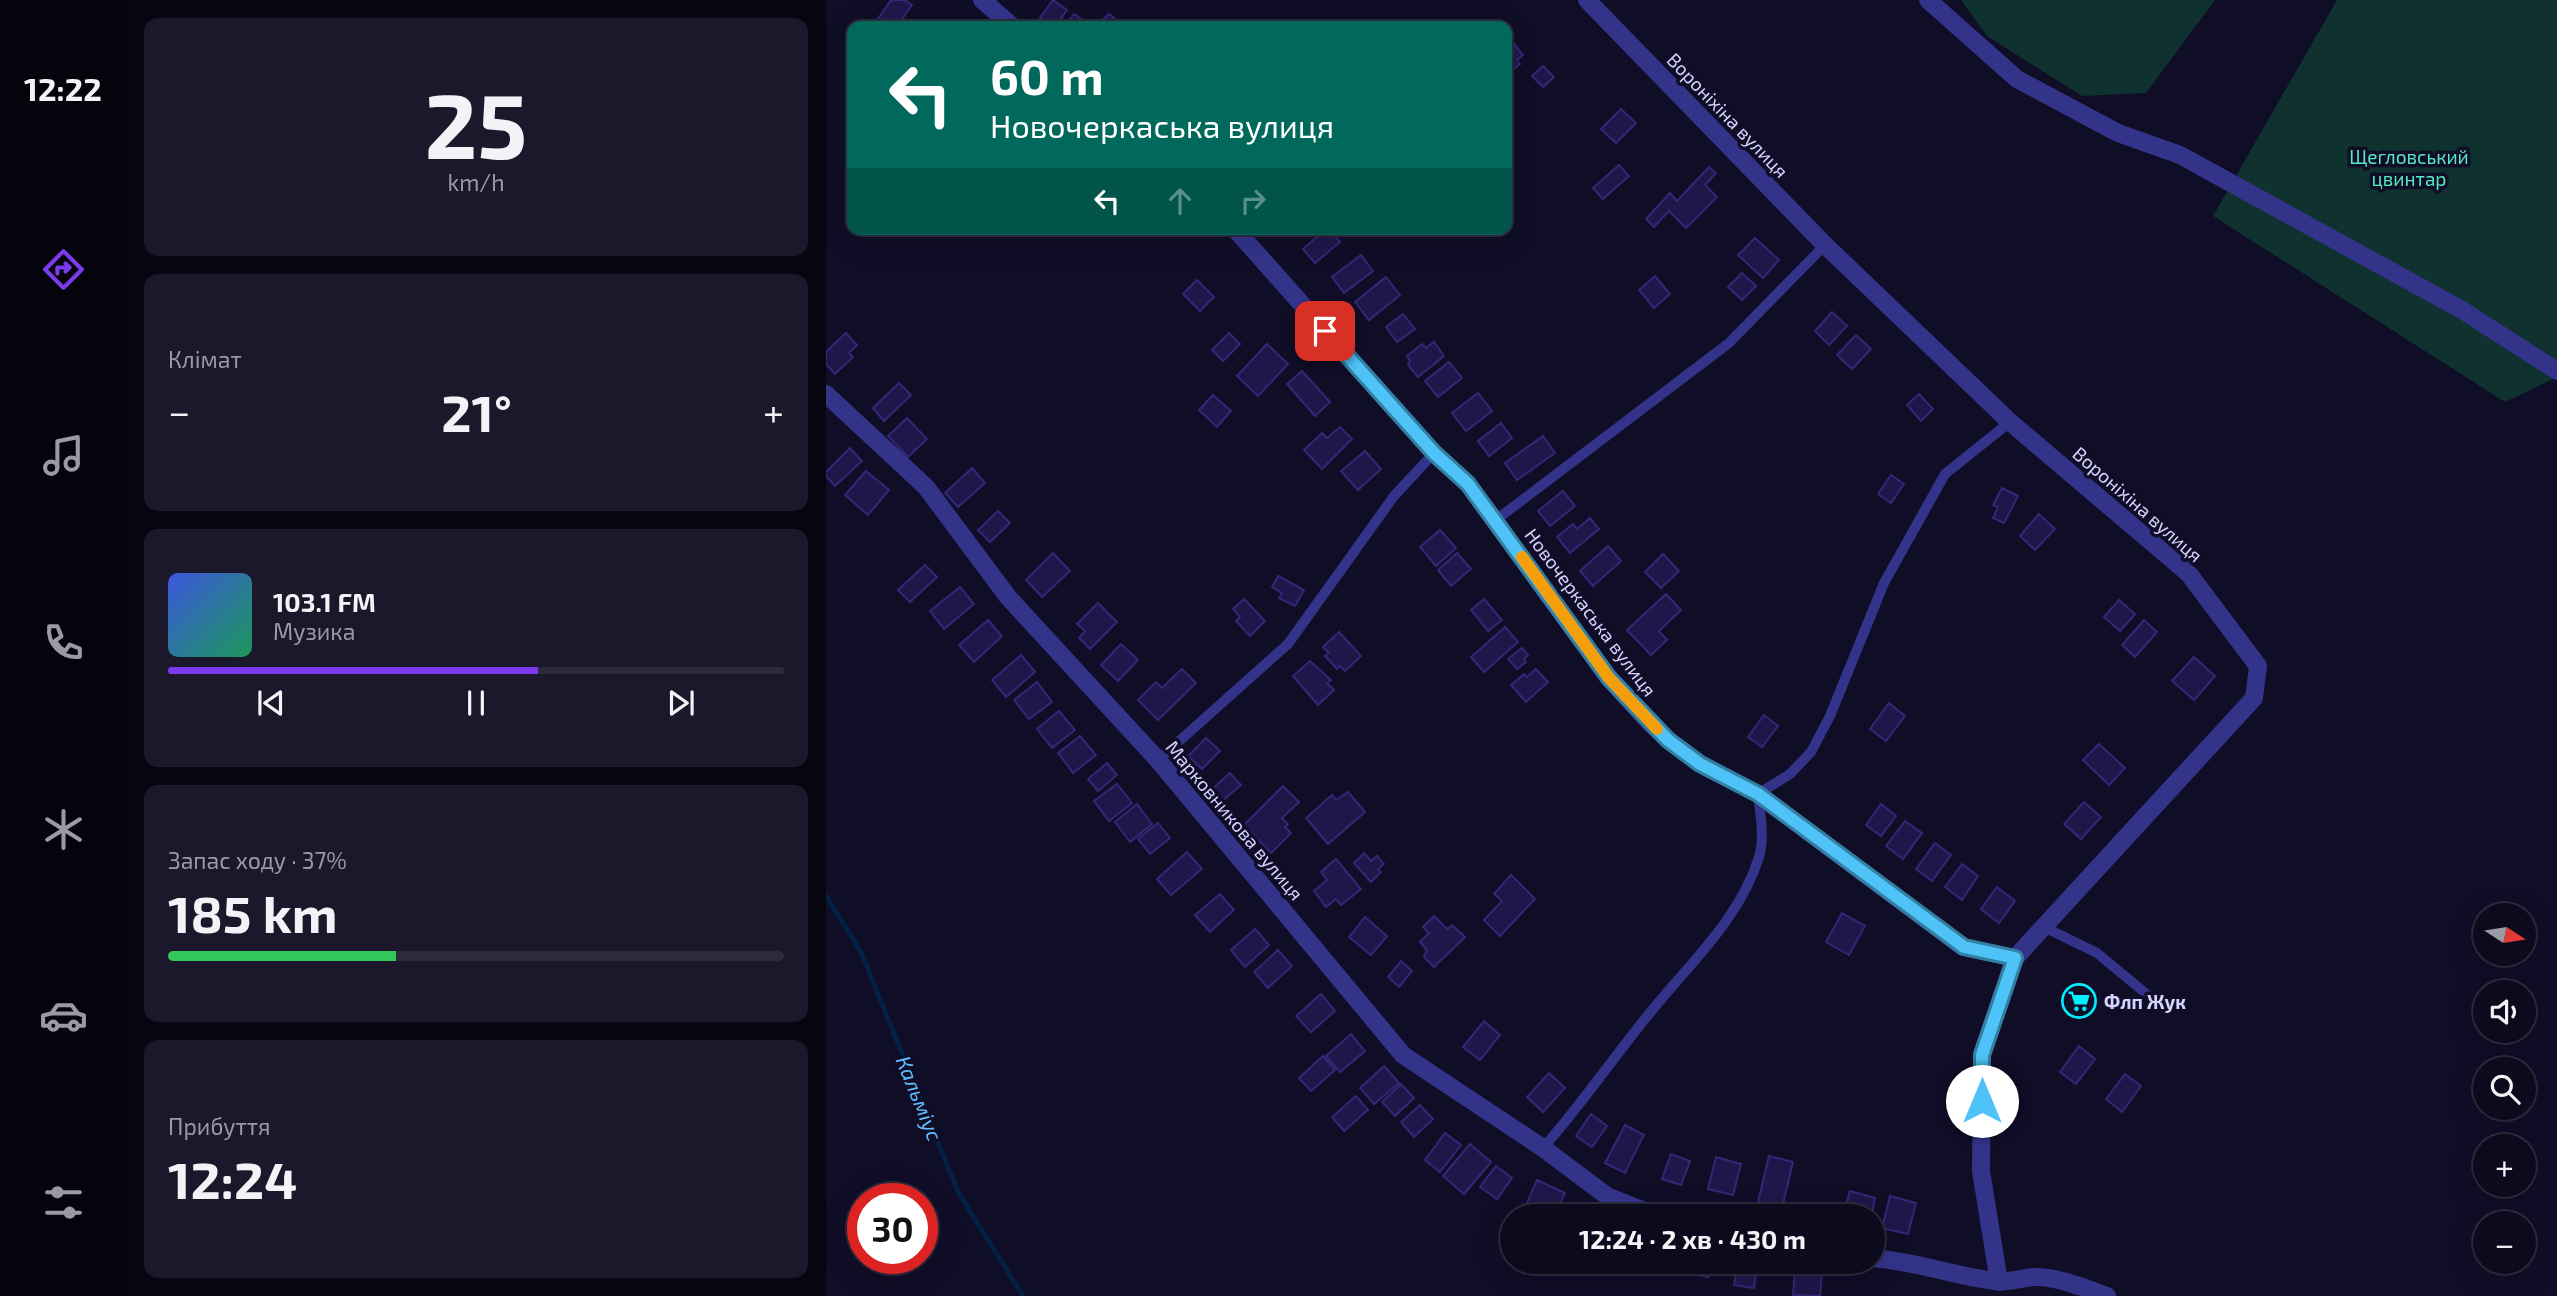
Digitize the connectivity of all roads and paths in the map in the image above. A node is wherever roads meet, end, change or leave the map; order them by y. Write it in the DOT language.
graph roads {
  1 [pos="982,0"];
  2 [pos="1587,0"];
  3 [pos="1928,0"];
  4 [pos="1006,21"];
  5 [pos="1240,235"];
  6 [pos="1825,245"];
  7 [pos="2557,371"];
  8 [pos="826,394"];
  9 [pos="2011,422"];
  10 [pos="1434,453"];
  11 [pos="1496,520"];
  12 [pos="1157,760"];
  13 [pos="1758,794"];
  14 [pos="2044,926"];
  15 [pos="2015,958"];
  16 [pos="2167,1011"];
  17 [pos="1543,1148"];
  18 [pos="1627,1204"];
  19 [pos="1885,1260"];
  20 [pos="1999,1282"];
  21 [pos="2107,1296"];
  1 -- 4 [label="street"];
  2 -- 6 [label="street, Вороніхіна вулиця"];
  3 -- 7 [label="street"];
  5 -- 10 [label="street, Новочеркаська вулиця"];
  6 -- 9 [label="street, Вороніхіна вулиця"];
  6 -- 11 [label="lane"];
  8 -- 12 [label="street, Марковникова вулиця"];
  9 -- 13 [label="lane"];
  9 -- 14 [label="street, Вороніхіна вулиця"];
  10 -- 11 [label="street, Новочеркаська вулиця"];
  10 -- 12 [label="lane"];
  11 -- 13 [label="street, Новочеркаська вулиця"];
  12 -- 17 [label="street, Марковникова вулиця"];
  13 -- 15 [label="street, Новочеркаська вулиця"];
  13 -- 17 [label="lane"];
  14 -- 15 [label="street, Вороніхіна вулиця"];
  14 -- 16 [label="lane"];
  15 -- 20 [label="street, Вороніхіна вулиця"];
  17 -- 18 [label="street, Марковникова вулиця"];
  19 -- 20 [label="street"];
  20 -- 21 [label="street"];
}
